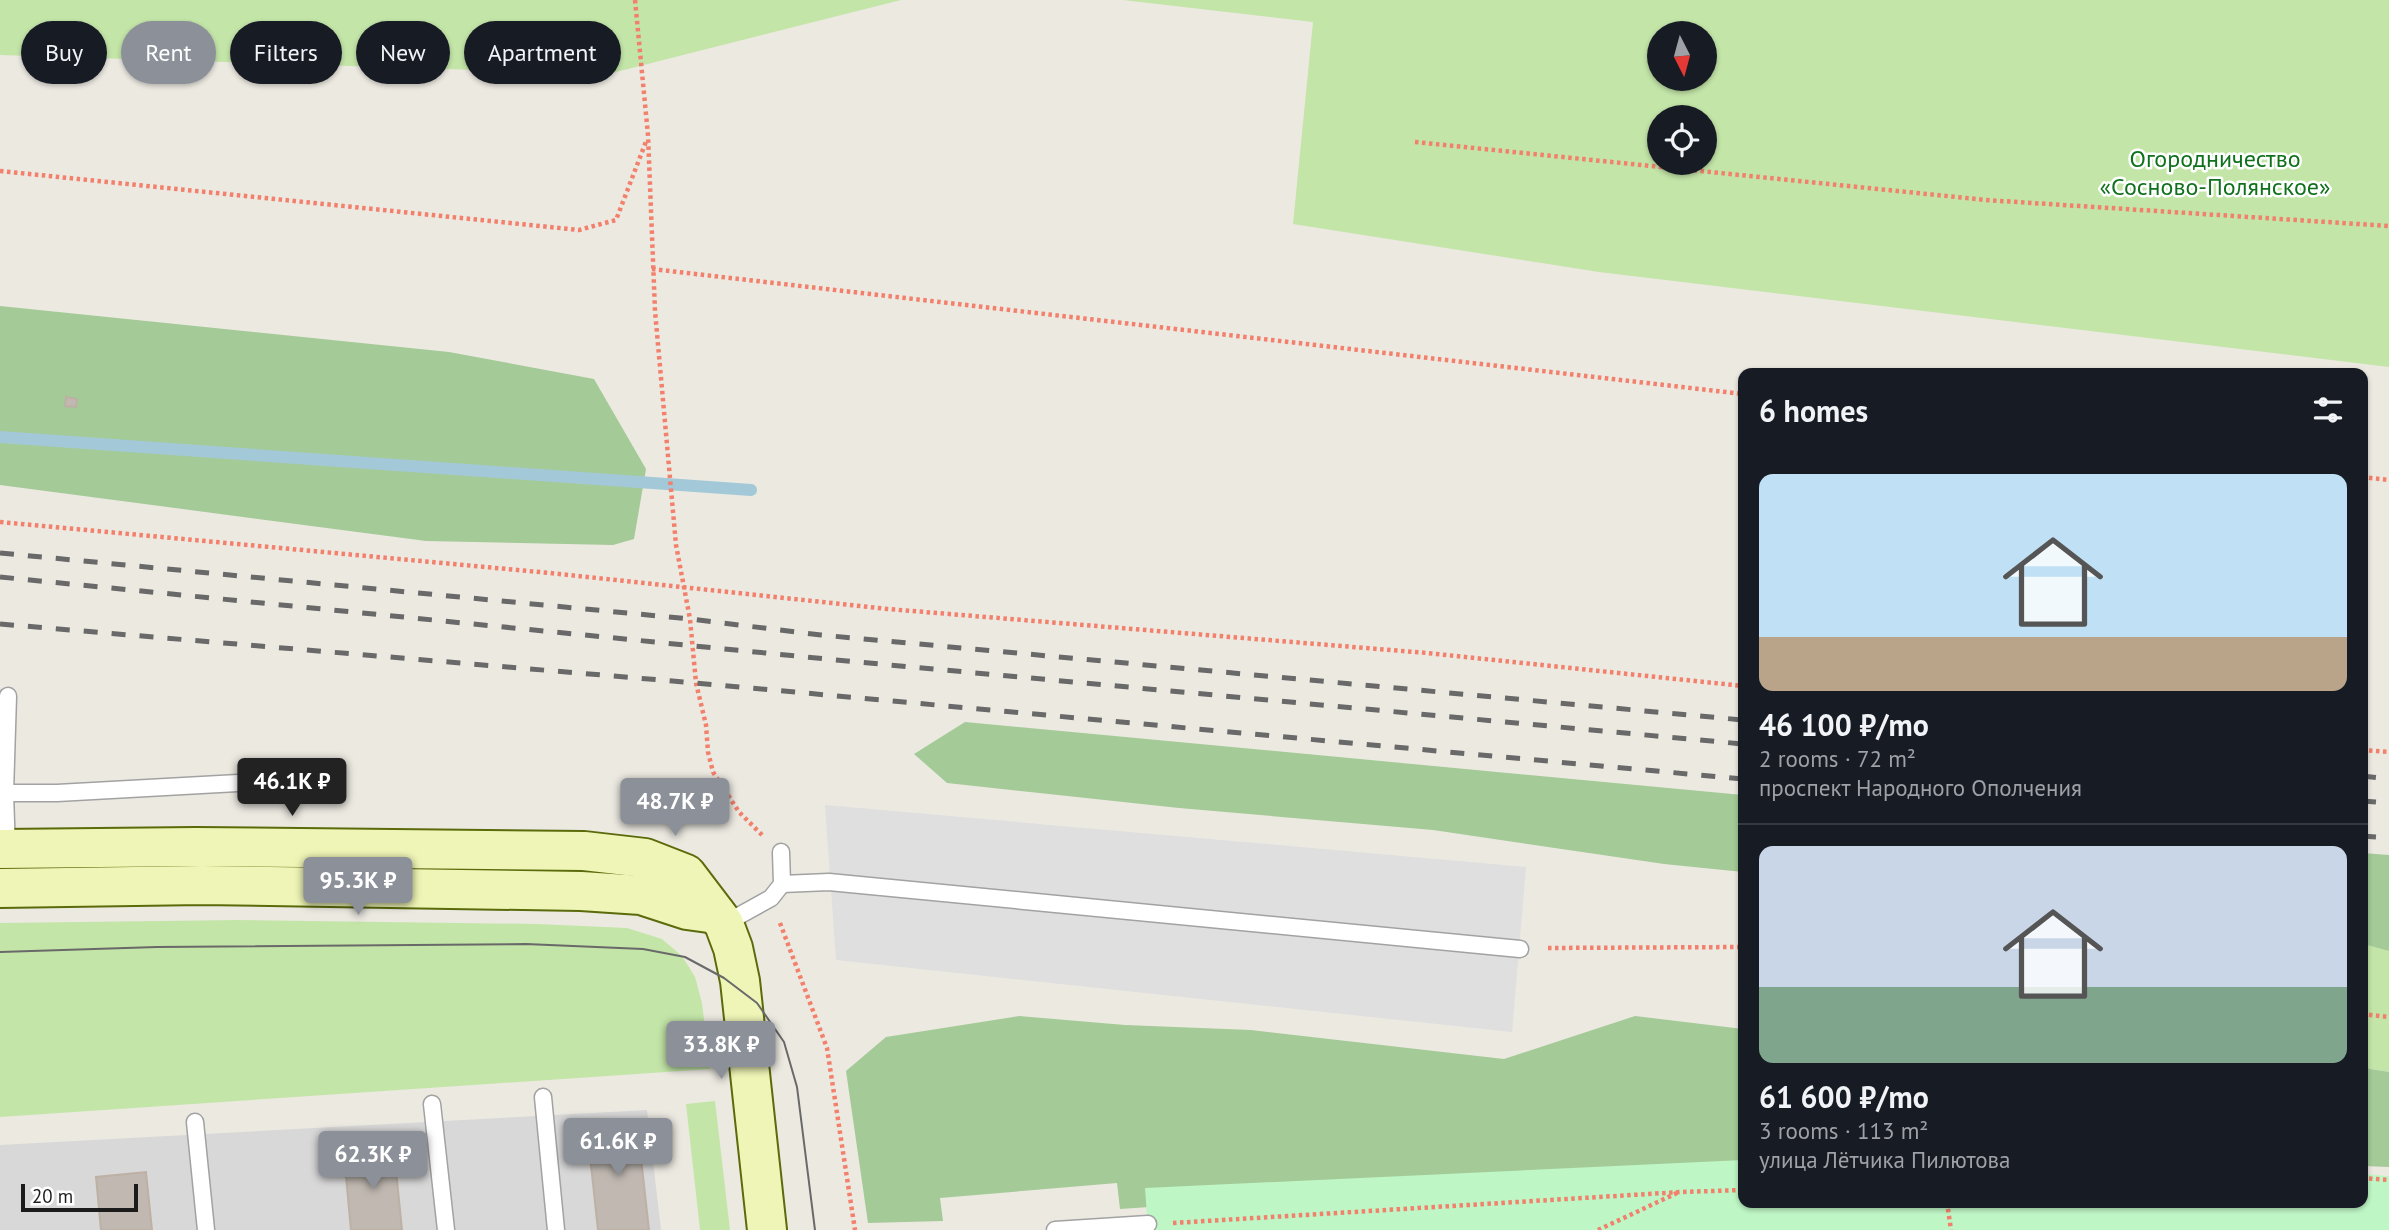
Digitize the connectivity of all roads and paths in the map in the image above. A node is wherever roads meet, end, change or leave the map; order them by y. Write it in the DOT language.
graph roads {
  1 [pos="635,0"];
  2 [pos="648,135"];
  3 [pos="1415,142"];
  4 [pos="0,171"];
  5 [pos="2389,226"];
  6 [pos="652,269"];
  7 [pos="1738,393"];
  8 [pos="2368,478"];
  9 [pos="2389,480"];
  10 [pos="0,522"];
  11 [pos="684,587"];
  12 [pos="1738,685"];
  13 [pos="8,696"];
  14 [pos="2368,750"];
  15 [pos="2389,752"];
  16 [pos="257,782"];
  17 [pos="5,793"];
  18 [pos="781,852"];
  19 [pos="5,868"];
  20 [pos="782,884"];
  21 [pos="771,898"];
  22 [pos="720,919"];
  23 [pos="1738,947"];
  24 [pos="1520,949"];
  25 [pos="2368,1015"];
  26 [pos="2389,1017"];
  27 [pos="543,1097"];
  28 [pos="432,1104"];
  29 [pos="195,1122"];
  30 [pos="2368,1178"];
  31 [pos="2389,1180"];
  32 [pos="1738,1191"];
  33 [pos="1681,1192"];
  34 [pos="1948,1208"];
  35 [pos="1148,1224"];
  36 [pos="1122,1228"];
  37 [pos="206,1230"];
  38 [pos="446,1230"];
  39 [pos="556,1230"];
  40 [pos="767,1230"];
  41 [pos="855,1230"];
  42 [pos="1055,1230"];
  43 [pos="1598,1230"];
  44 [pos="1951,1230"];
  1 -- 2 [label="path"];
  2 -- 4 [label="path"];
  2 -- 6 [label="path"];
  3 -- 5 [label="path"];
  6 -- 7 [label="path"];
  6 -- 11 [label="path"];
  8 -- 9 [label="path"];
  10 -- 11 [label="path"];
  11 -- 12 [label="path"];
  11 -- 18 [label="path"];
  13 -- 17 [label="lane"];
  14 -- 15 [label="path"];
  16 -- 17 [label="lane"];
  17 -- 19 [label="lane"];
  18 -- 20 [label="lane"];
  19 -- 22 [label="street"];
  20 -- 21 [label="lane"];
  20 -- 24 [label="lane"];
  21 -- 22 [label="lane"];
  21 -- 41 [label="path"];
  22 -- 40 [label="street"];
  23 -- 24 [label="path"];
  25 -- 26 [label="path"];
  27 -- 39 [label="lane"];
  28 -- 38 [label="lane"];
  29 -- 37 [label="lane"];
  30 -- 31 [label="path"];
  32 -- 33 [label="path"];
  33 -- 35 [label="path"];
  33 -- 43 [label="path"];
  34 -- 44 [label="path"];
  35 -- 36 [label="lane"];
  36 -- 42 [label="lane"];
}
